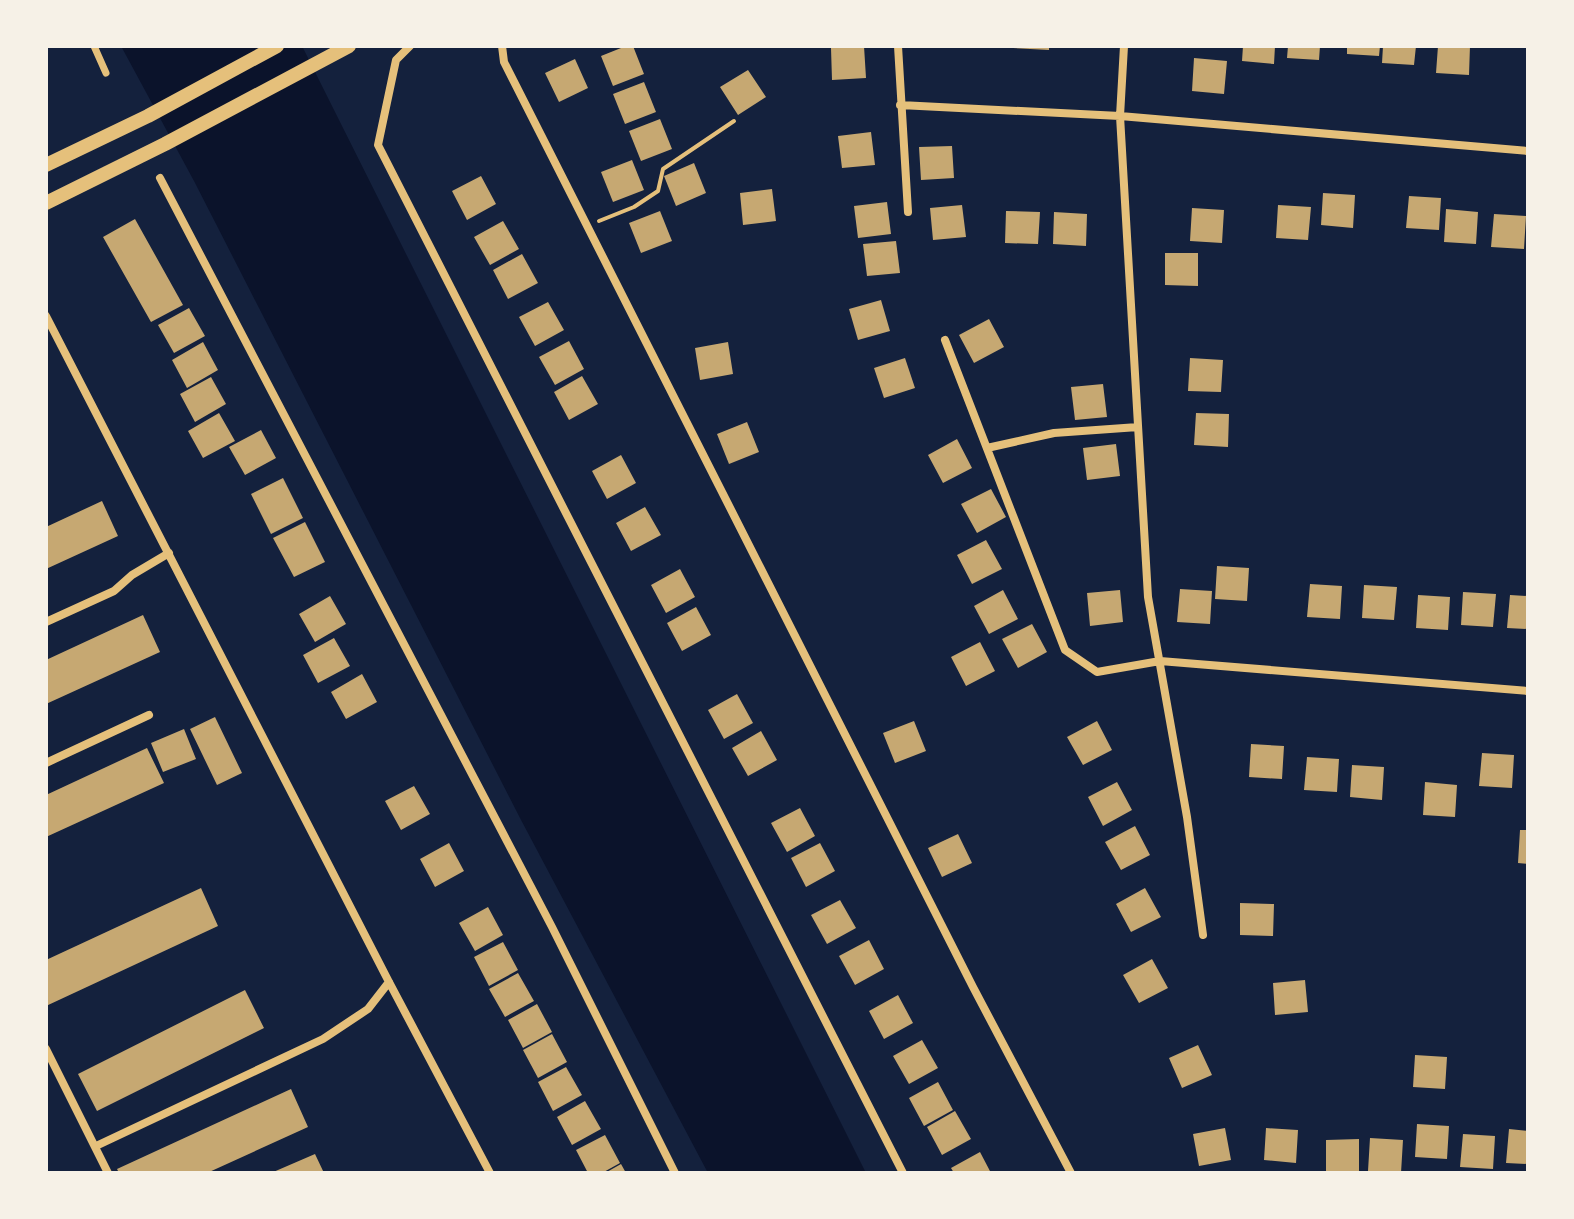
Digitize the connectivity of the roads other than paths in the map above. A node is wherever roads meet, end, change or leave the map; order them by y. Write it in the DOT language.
graph roads {
  1 [pos="94,46"];
  2 [pos="277,46"];
  3 [pos="349,46"];
  4 [pos="410,46"];
  5 [pos="502,46"];
  6 [pos="898,46"];
  7 [pos="1124,46"];
  8 [pos="106,73"];
  9 [pos="900,105"];
  10 [pos="1120,116"];
  11 [pos="1528,151"];
  12 [pos="46,165"];
  13 [pos="160,178"];
  14 [pos="46,203"];
  15 [pos="908,212"];
  16 [pos="46,316"];
  17 [pos="945,340"];
  18 [pos="1138,427"];
  19 [pos="987,448"];
  20 [pos="169,553"];
  21 [pos="46,622"];
  22 [pos="1160,661"];
  23 [pos="1528,691"];
  24 [pos="149,715"];
  25 [pos="46,763"];
  26 [pos="1203,935"];
  27 [pos="389,982"];
  28 [pos="46,1049"];
  29 [pos="96,1146"];
  30 [pos="108,1173"];
  31 [pos="490,1173"];
  32 [pos="675,1173"];
  33 [pos="903,1173"];
  34 [pos="1071,1173"];
  1 -- 8 [label="street"];
  2 -- 12 [label="main road"];
  3 -- 14 [label="main road"];
  4 -- 33 [label="street"];
  5 -- 34 [label="street"];
  6 -- 9 [label="street"];
  7 -- 10 [label="street"];
  9 -- 10 [label="street"];
  9 -- 15 [label="street"];
  10 -- 11 [label="street"];
  10 -- 18 [label="street"];
  13 -- 32 [label="street"];
  16 -- 20 [label="street"];
  17 -- 19 [label="street"];
  18 -- 19 [label="street"];
  18 -- 22 [label="street"];
  19 -- 22 [label="street"];
  20 -- 21 [label="street"];
  20 -- 27 [label="street"];
  22 -- 23 [label="street"];
  22 -- 26 [label="street"];
  24 -- 25 [label="street"];
  27 -- 29 [label="street"];
  27 -- 31 [label="street"];
  28 -- 29 [label="street"];
  29 -- 30 [label="street"];
}
